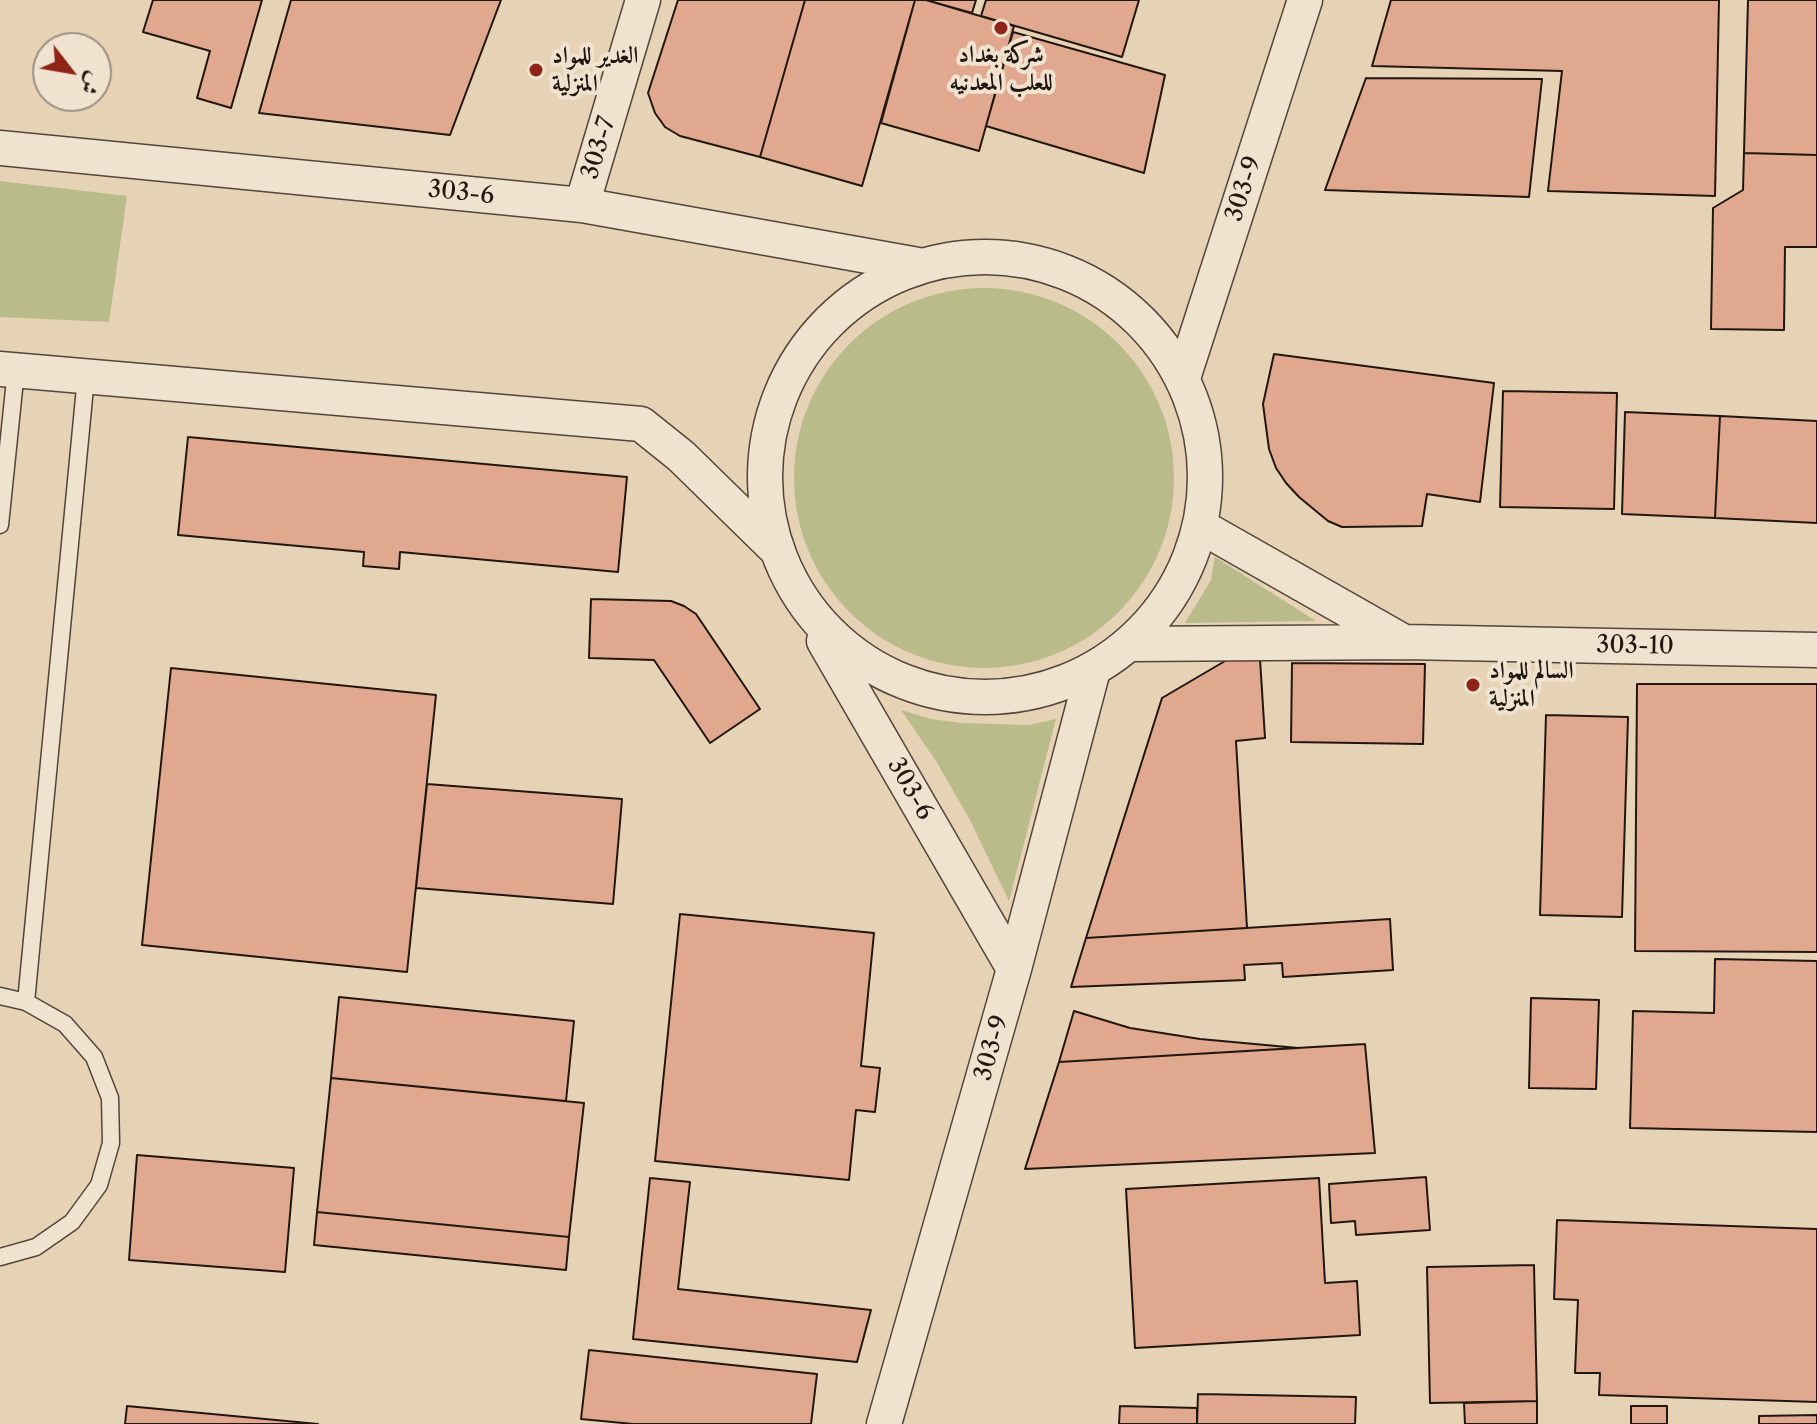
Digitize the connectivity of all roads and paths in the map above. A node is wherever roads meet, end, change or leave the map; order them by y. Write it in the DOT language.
graph roads {
  1 [pos="643,0"];
  2 [pos="1305,0"];
  3 [pos="0,148"];
  4 [pos="582,205"];
  5 [pos="918,265"];
  6 [pos="8,370"];
  7 [pos="86,377"];
  8 [pos="1183,378"];
  9 [pos="0,525"];
  10 [pos="1200,526"];
  11 [pos="774,547"];
  12 [pos="806,610"];
  13 [pos="1405,642"];
  14 [pos="1131,644"];
  15 [pos="1817,650"];
  16 [pos="1093,670"];
  17 [pos="1014,969"];
  18 [pos="0,996"];
  19 [pos="26,1002"];
  20 [pos="0,1257"];
  21 [pos="884,1424"];
  1 -- 4 [label="street, 303-7"];
  2 -- 8 [label="street, 303-9"];
  3 -- 4 [label="street, 303-6"];
  4 -- 5 [label="street, 303-6"];
  5 -- 8 [label="street"];
  5 -- 11 [label="street"];
  6 -- 7 [label="street"];
  6 -- 9 [label="lane"];
  7 -- 11 [label="street"];
  7 -- 19 [label="lane"];
  8 -- 10 [label="street"];
  10 -- 13 [label="street, 303-10"];
  10 -- 14 [label="street"];
  11 -- 12 [label="street"];
  12 -- 16 [label="street"];
  12 -- 17 [label="street, 303-6"];
  13 -- 14 [label="street, 303-10"];
  13 -- 15 [label="street, 303-10"];
  14 -- 16 [label="street"];
  16 -- 17 [label="street, 303-9"];
  17 -- 21 [label="street, 303-9"];
  18 -- 19 [label="lane"];
  19 -- 20 [label="lane"];
}
